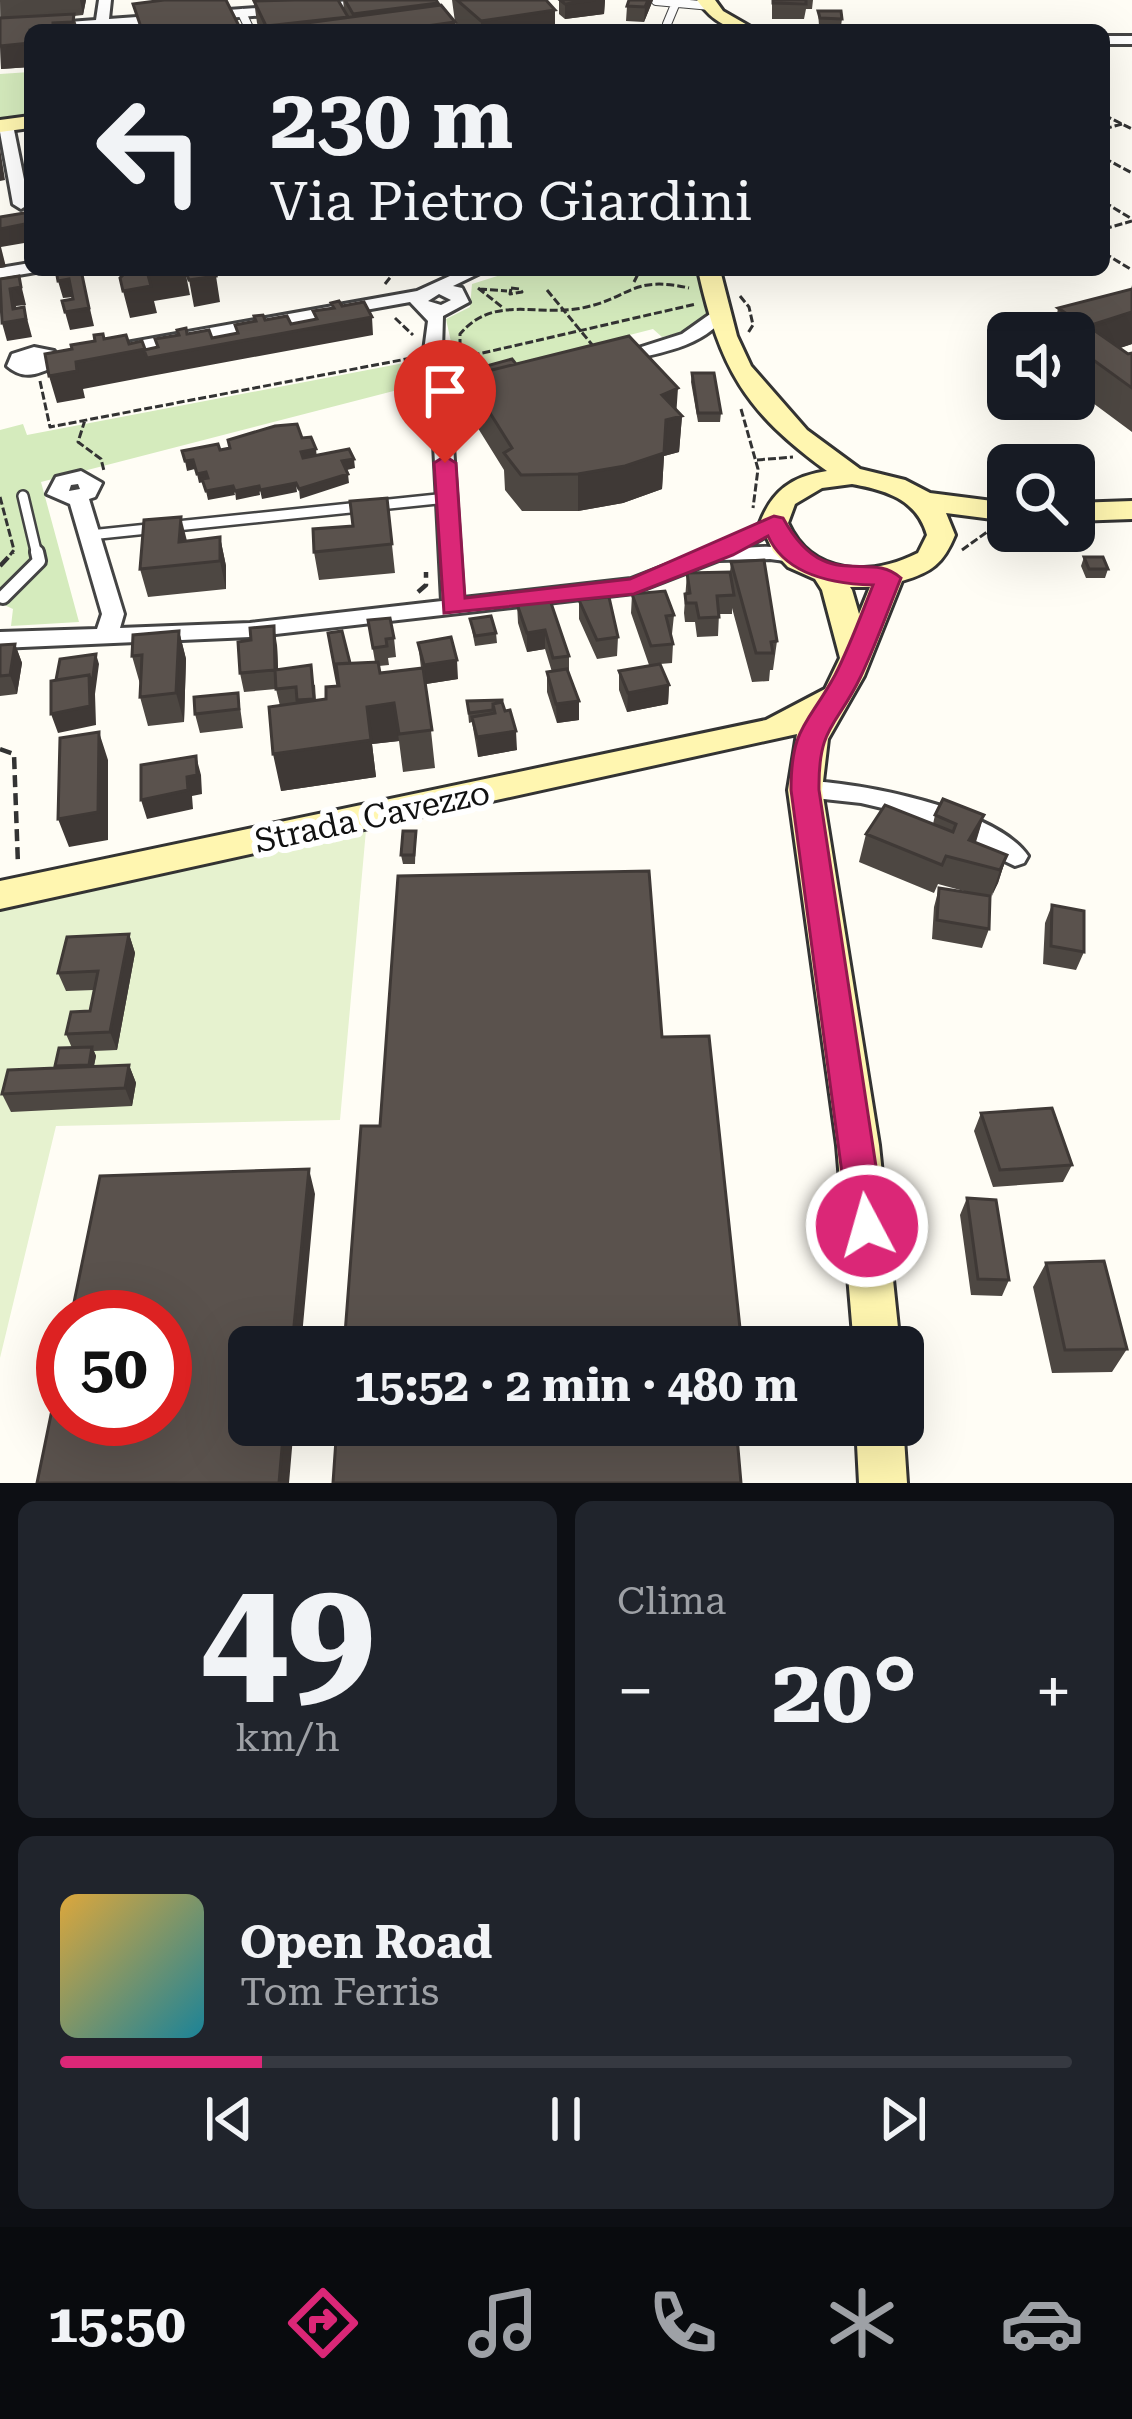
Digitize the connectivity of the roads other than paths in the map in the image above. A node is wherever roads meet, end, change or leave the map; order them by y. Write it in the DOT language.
graph roads {
  1 [pos="415,0"];
  2 [pos="656,1"];
  3 [pos="676,2"];
  4 [pos="242,13"];
  5 [pos="710,13"];
  6 [pos="131,24"];
  7 [pos="247,24"];
  8 [pos="668,24"];
  9 [pos="3,125"];
  10 [pos="21,204"];
  11 [pos="490,276"];
  12 [pos="711,276"];
  13 [pos="446,297"];
  14 [pos="720,312"];
  15 [pos="94,354"];
  16 [pos="604,361"];
  17 [pos="536,381"];
  18 [pos="441,390"];
  19 [pos="779,419"];
  20 [pos="852,476"];
  21 [pos="84,489"];
  22 [pos="791,492"];
  23 [pos="23,496"];
  24 [pos="447,498"];
  25 [pos="923,501"];
  26 [pos="1132,510"];
  27 [pos="1095,511"];
  28 [pos="987,512"];
  29 [pos="987,521"];
  30 [pos="774,523"];
  31 [pos="90,535"];
  32 [pos="938,548"];
  33 [pos="812,565"];
  34 [pos="684,568"];
  35 [pos="889,578"];
  36 [pos="1,595"];
  37 [pos="453,608"];
  38 [pos="106,637"];
  39 [pos="0,640"];
  40 [pos="855,657"];
  41 [pos="835,697"];
  42 [pos="744,737"];
  43 [pos="805,790"];
  44 [pos="1015,856"];
  45 [pos="9,886"];
  46 [pos="876,1326"];
  47 [pos="881,1446"];
  48 [pos="883,1483"];
  1 -- 4 [label="street"];
  2 -- 3 [label="lane"];
  3 -- 5 [label="lane"];
  3 -- 8 [label="lane"];
  4 -- 6 [label="street"];
  4 -- 7 [label="lane"];
  9 -- 10 [label="street"];
  11 -- 13 [label="street"];
  12 -- 14 [label="main road"];
  13 -- 15 [label="street"];
  13 -- 18 [label="street"];
  14 -- 16 [label="street"];
  14 -- 19 [label="main road"];
  17 -- 18 [label="street"];
  18 -- 24 [label="street"];
  19 -- 20 [label="main road"];
  19 -- 22 [label="main road"];
  20 -- 22 [label="main road"];
  20 -- 25 [label="main road"];
  21 -- 31 [label="street"];
  22 -- 30 [label="main road"];
  23 -- 36 [label="lane"];
  24 -- 31 [label="lane"];
  24 -- 37 [label="street"];
  25 -- 28 [label="main road"];
  25 -- 32 [label="main road"];
  26 -- 27 [label="main road"];
  29 -- 32 [label="main road"];
  30 -- 33 [label="main road"];
  30 -- 34 [label="street"];
  31 -- 38 [label="street"];
  32 -- 35 [label="main road"];
  33 -- 34 [label="street"];
  33 -- 35 [label="main road"];
  33 -- 40 [label="main road"];
  34 -- 37 [label="street"];
  35 -- 40 [label="main road"];
  37 -- 38 [label="street"];
  38 -- 39 [label="street"];
  40 -- 41 [label="main road"];
  41 -- 42 [label="main road, Strada Cavezzo"];
  41 -- 43 [label="main road"];
  42 -- 43 [label="main road"];
  42 -- 45 [label="main road, Strada Cavezzo"];
  43 -- 44 [label="street"];
  43 -- 46 [label="main road"];
  47 -- 48 [label="main road"];
}
